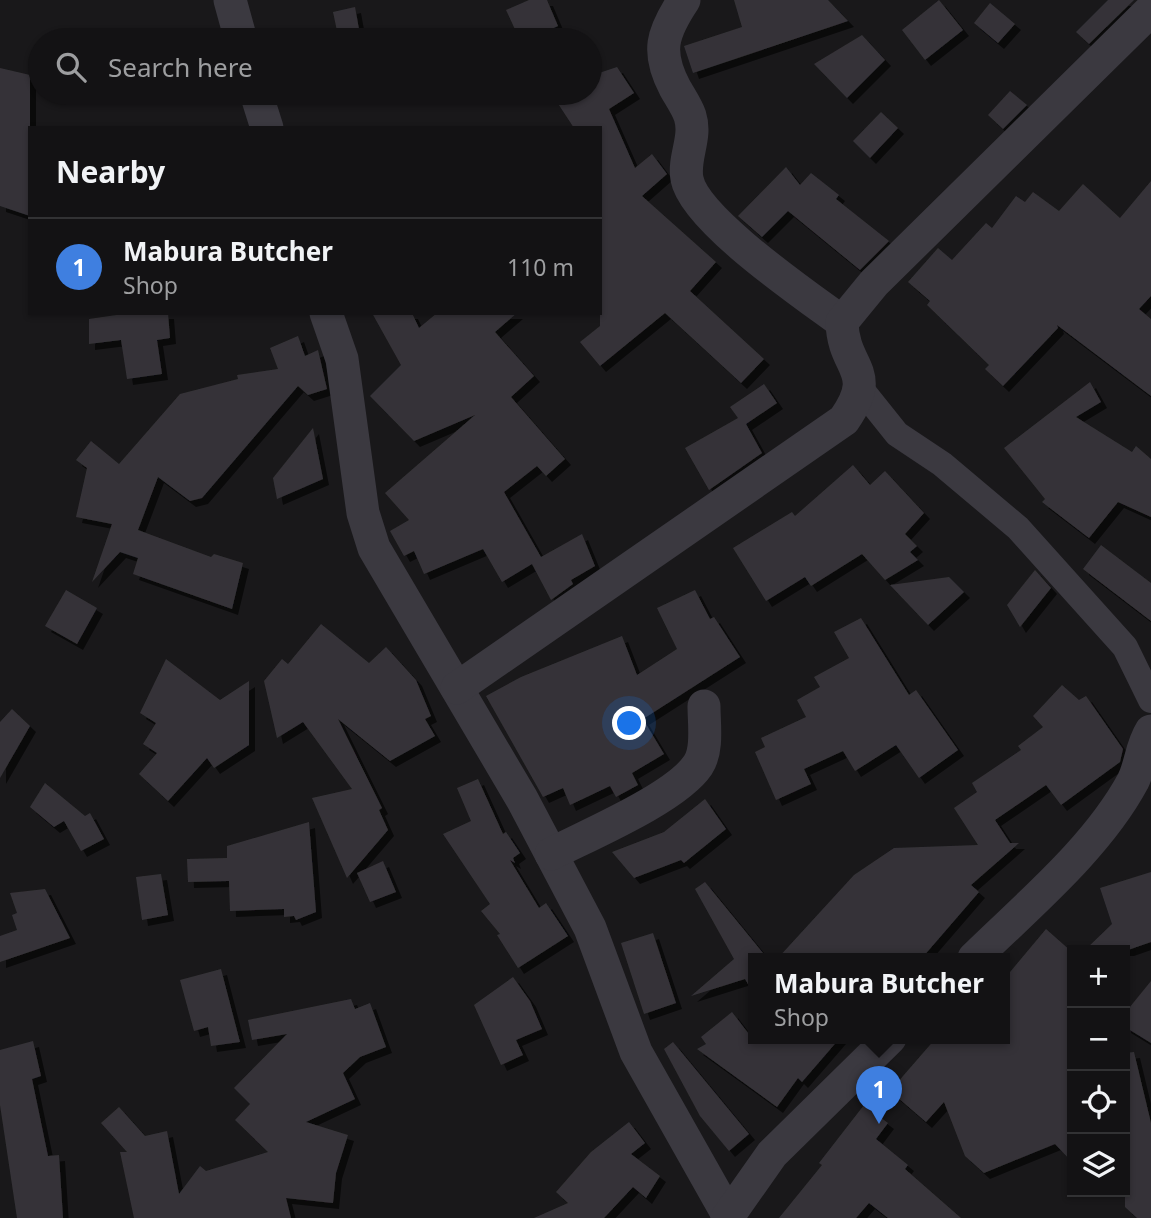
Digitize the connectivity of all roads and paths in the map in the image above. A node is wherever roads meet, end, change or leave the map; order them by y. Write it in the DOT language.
graph roads {
  1 [pos="230,0"];
  2 [pos="684,0"];
  3 [pos="1151,10"];
  4 [pos="238,28"];
  5 [pos="260,105"];
  6 [pos="266,126"];
  7 [pos="327,315"];
  8 [pos="842,322"];
  9 [pos="861,389"];
  10 [pos="457,688"];
  11 [pos="1151,701"];
  12 [pos="704,706"];
  13 [pos="1151,731"];
  14 [pos="551,853"];
  15 [pos="979,953"];
  16 [pos="884,1044"];
  17 [pos="727,1217"];
  1 -- 4 [label="street"];
  2 -- 8 [label="street"];
  3 -- 8 [label="street"];
  5 -- 6 [label="street"];
  7 -- 10 [label="street"];
  8 -- 9 [label="street"];
  9 -- 10 [label="street"];
  9 -- 11 [label="street"];
  10 -- 14 [label="street"];
  12 -- 14 [label="street"];
  13 -- 15 [label="street"];
  14 -- 17 [label="street"];
  16 -- 17 [label="street"];
}
